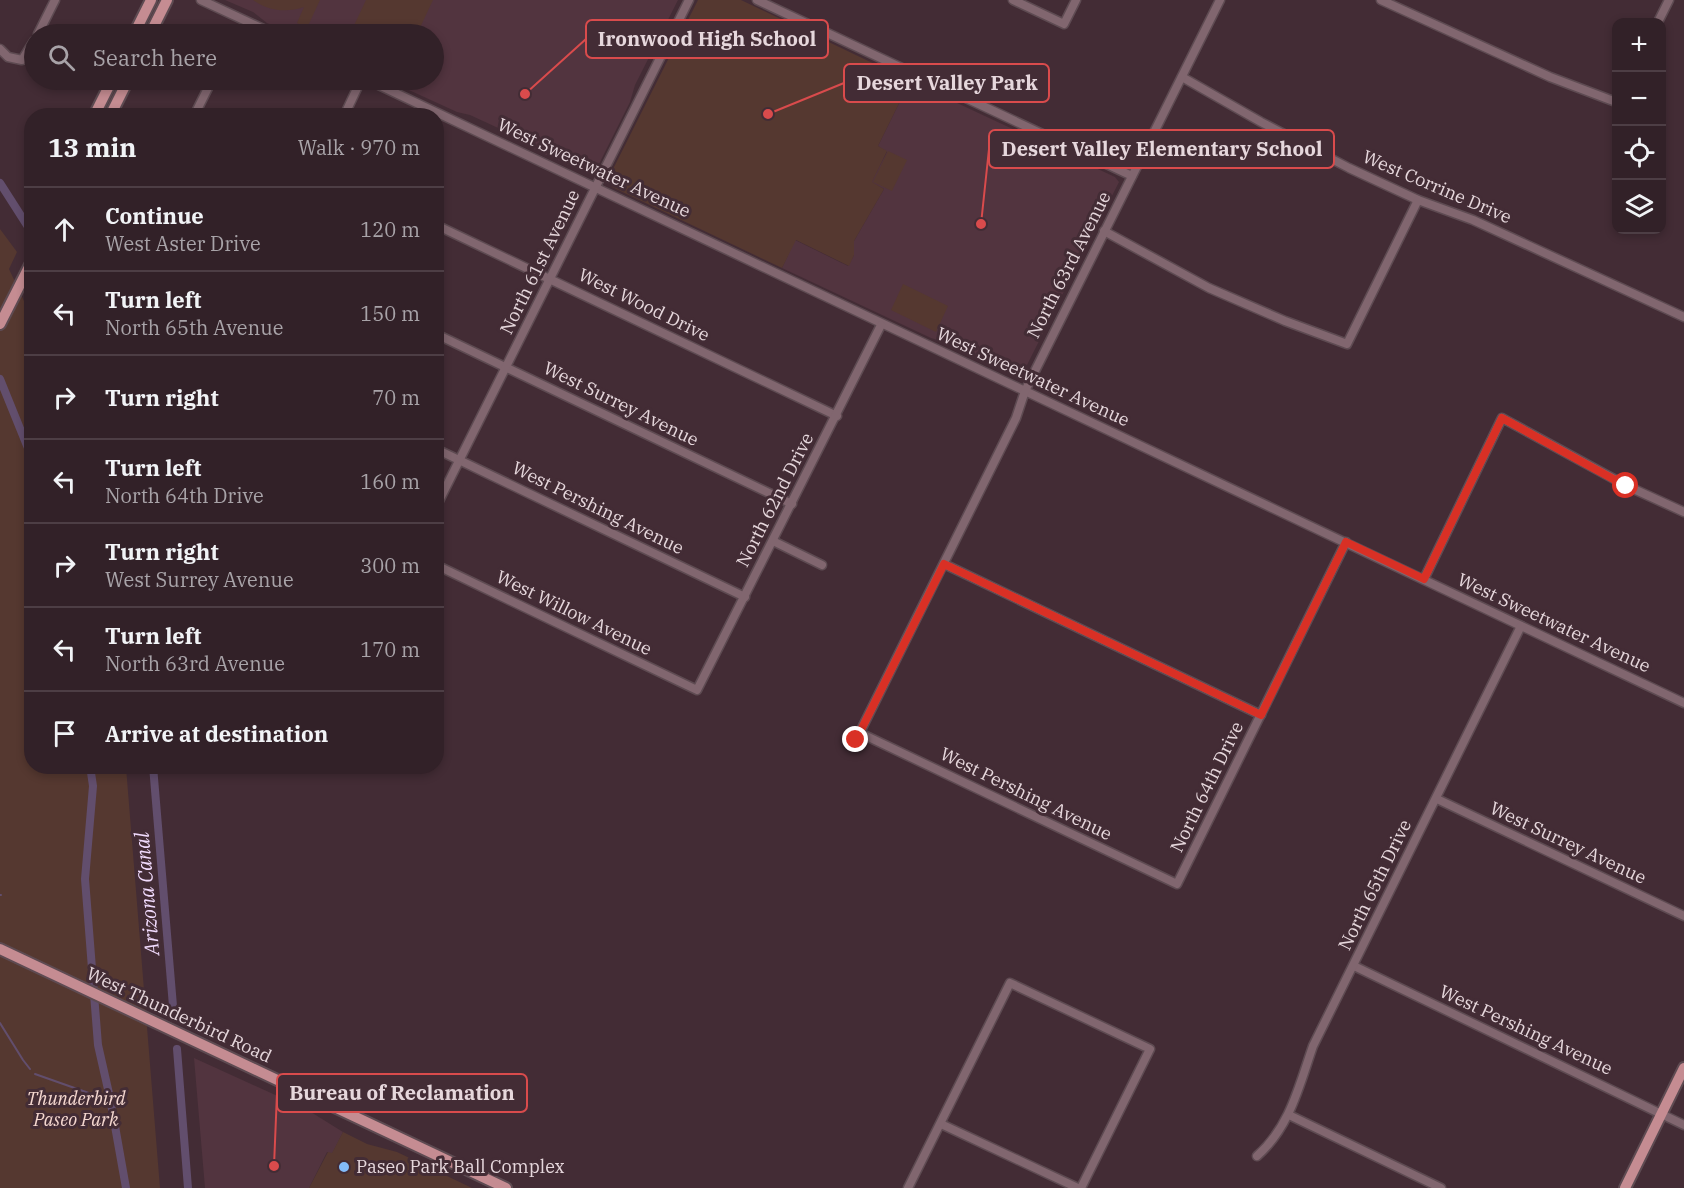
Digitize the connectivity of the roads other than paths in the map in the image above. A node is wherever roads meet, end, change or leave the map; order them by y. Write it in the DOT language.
graph roads {
  1 [pos="55,0"];
  2 [pos="151,0"];
  3 [pos="167,0"];
  4 [pos="201,0"];
  5 [pos="689,0"];
  6 [pos="757,0"];
  7 [pos="1013,0"];
  8 [pos="1076,0"];
  9 [pos="1220,0"];
  10 [pos="1381,0"];
  11 [pos="1669,0"];
  12 [pos="1660,18"];
  13 [pos="43,24"];
  14 [pos="139,24"];
  15 [pos="155,24"];
  16 [pos="253,24"];
  17 [pos="0,49"];
  18 [pos="24,57"];
  19 [pos="1182,77"];
  20 [pos="107,90"];
  21 [pos="123,90"];
  22 [pos="207,90"];
  23 [pos="356,90"];
  24 [pos="389,90"];
  25 [pos="1612,100"];
  26 [pos="98,108"];
  27 [pos="114,108"];
  28 [pos="200,108"];
  29 [pos="348,108"];
  30 [pos="427,108"];
  31 [pos="444,116"];
  32 [pos="1132,176"];
  33 [pos="595,187"];
  34 [pos="1418,200"];
  35 [pos="444,229"];
  36 [pos="1104,231"];
  37 [pos="24,277"];
  38 [pos="550,278"];
  39 [pos="1684,317"];
  40 [pos="0,324"];
  41 [pos="881,325"];
  42 [pos="444,338"];
  43 [pos="506,367"];
  44 [pos="1024,391"];
  45 [pos="837,416"];
  46 [pos="444,453"];
  47 [pos="460,460"];
  48 [pos="444,491"];
  49 [pos="792,504"];
  50 [pos="1684,512"];
  51 [pos="773,541"];
  52 [pos="1346,542"];
  53 [pos="944,564"];
  54 [pos="822,565"];
  55 [pos="444,569"];
  56 [pos="1424,579"];
  57 [pos="745,597"];
  58 [pos="1521,626"];
  59 [pos="697,690"];
  60 [pos="1684,703"];
  61 [pos="1261,715"];
  62 [pos="858,736"];
  63 [pos="1437,799"];
  64 [pos="1178,884"];
  65 [pos="1684,916"];
  66 [pos="0,949"];
  67 [pos="1354,966"];
  68 [pos="1684,1068"];
  69 [pos="1662,1113"];
  70 [pos="1289,1115"];
  71 [pos="941,1124"];
  72 [pos="1684,1125"];
  73 [pos="1257,1156"];
  74 [pos="506,1188"];
  75 [pos="908,1188"];
  76 [pos="1079,1188"];
  77 [pos="1441,1188"];
  78 [pos="1625,1188"];
  1 -- 13 [label="street"];
  2 -- 14 [label="main road"];
  3 -- 15 [label="main road"];
  4 -- 16 [label="street"];
  5 -- 33 [label="street, North 61st Avenue"];
  6 -- 32 [label="street"];
  7 -- 8 [label="street"];
  9 -- 19 [label="street, North 63rd Avenue"];
  10 -- 25 [label="street"];
  11 -- 12 [label="street"];
  17 -- 18 [label="street"];
  19 -- 32 [label="street, North 63rd Avenue"];
  19 -- 34 [label="street, West Corrine Drive"];
  20 -- 26 [label="main road"];
  21 -- 27 [label="main road"];
  22 -- 28 [label="street"];
  23 -- 29 [label="street"];
  24 -- 30 [label="street, West Sweetwater Avenue"];
  31 -- 33 [label="street, West Sweetwater Avenue"];
  32 -- 36 [label="street, North 63rd Avenue"];
  33 -- 38 [label="street, North 61st Avenue"];
  33 -- 41 [label="street, West Sweetwater Avenue"];
  34 -- 36 [label="street"];
  34 -- 39 [label="street, West Corrine Drive"];
  35 -- 38 [label="street, West Wood Drive"];
  36 -- 44 [label="street, North 63rd Avenue"];
  37 -- 40 [label="main road"];
  38 -- 43 [label="street, North 61st Avenue"];
  38 -- 45 [label="street, West Wood Drive"];
  41 -- 44 [label="street, West Sweetwater Avenue"];
  41 -- 45 [label="street, North 62nd Drive"];
  42 -- 43 [label="street, West Surrey Avenue"];
  43 -- 47 [label="street, North 61st Avenue"];
  43 -- 49 [label="street, West Surrey Avenue"];
  44 -- 52 [label="street, West Sweetwater Avenue"];
  44 -- 53 [label="street, North 63rd Avenue"];
  45 -- 49 [label="street, North 62nd Drive"];
  46 -- 47 [label="street, West Pershing Avenue"];
  47 -- 48 [label="street, North 61st Avenue"];
  47 -- 57 [label="street, West Pershing Avenue"];
  49 -- 51 [label="street, North 62nd Drive"];
  50 -- 56 [label="street"];
  51 -- 54 [label="street"];
  51 -- 57 [label="street, North 62nd Drive"];
  52 -- 56 [label="street, West Sweetwater Avenue"];
  52 -- 61 [label="street, North 64th Drive"];
  53 -- 61 [label="street"];
  53 -- 62 [label="street, North 63rd Avenue"];
  55 -- 59 [label="street, West Willow Avenue"];
  56 -- 58 [label="street, West Sweetwater Avenue"];
  57 -- 59 [label="street, North 62nd Drive"];
  58 -- 60 [label="street, West Sweetwater Avenue"];
  58 -- 63 [label="street, North 65th Drive"];
  61 -- 64 [label="street, North 64th Drive"];
  62 -- 64 [label="street, West Pershing Avenue"];
  63 -- 65 [label="street, West Surrey Avenue"];
  63 -- 67 [label="street, North 65th Drive"];
  66 -- 74 [label="main road, West Thunderbird Road"];
  67 -- 69 [label="street, West Pershing Avenue"];
  67 -- 70 [label="street, North 65th Drive"];
  68 -- 69 [label="main road"];
  69 -- 72 [label="street, West Pershing Avenue"];
  69 -- 78 [label="main road"];
  70 -- 73 [label="street, North 65th Drive"];
  70 -- 77 [label="street"];
  71 -- 75 [label="street"];
  71 -- 76 [label="street"];
  71 -- 76 [label="street"];
}
